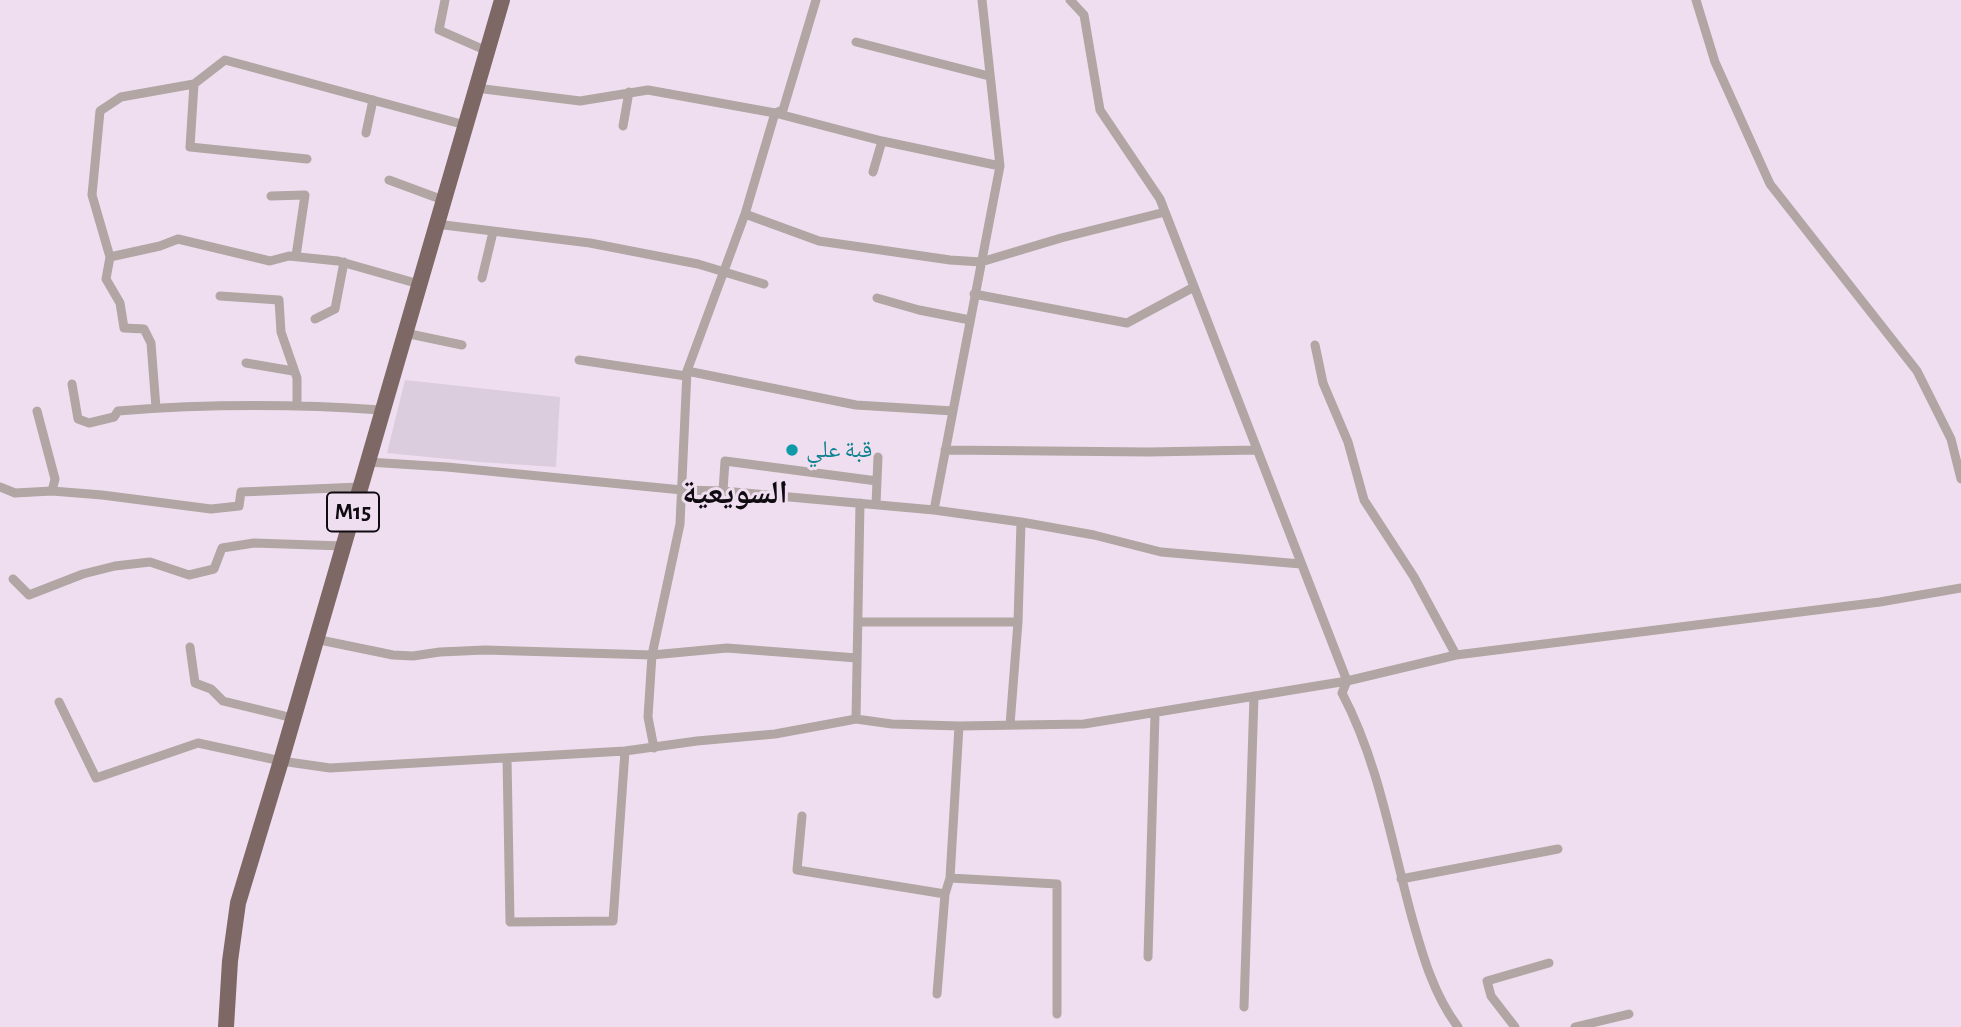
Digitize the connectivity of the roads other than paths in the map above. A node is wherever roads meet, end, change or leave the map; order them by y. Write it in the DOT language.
graph roads {
  1 [pos="445,0"];
  2 [pos="502,0"];
  3 [pos="816,0"];
  4 [pos="982,0"];
  5 [pos="1070,0"];
  6 [pos="1696,0"];
  7 [pos="856,42"];
  8 [pos="487,51"];
  9 [pos="989,76"];
  10 [pos="194,84"];
  11 [pos="476,89"];
  12 [pos="629,92"];
  13 [pos="373,100"];
  14 [pos="775,113"];
  15 [pos="465,125"];
  16 [pos="623,126"];
  17 [pos="366,133"];
  18 [pos="882,141"];
  19 [pos="307,159"];
  20 [pos="1000,166"];
  21 [pos="873,172"];
  22 [pos="389,180"];
  23 [pos="271,196"];
  24 [pos="443,200"];
  25 [pos="1165,212"];
  26 [pos="745,214"];
  27 [pos="436,225"];
  28 [pos="493,232"];
  29 [pos="296,256"];
  30 [pos="110,257"];
  31 [pos="344,262"];
  32 [pos="981,262"];
  33 [pos="723,272"];
  34 [pos="482,278"];
  35 [pos="419,284"];
  36 [pos="764,284"];
  37 [pos="1194,287"];
  38 [pos="974,294"];
  39 [pos="220,296"];
  40 [pos="877,298"];
  41 [pos="315,319"];
  42 [pos="970,320"];
  43 [pos="405,333"];
  44 [pos="462,345"];
  45 [pos="1315,345"];
  46 [pos="579,360"];
  47 [pos="246,363"];
  48 [pos="293,371"];
  49 [pos="686,374"];
  50 [pos="72,384"];
  51 [pos="297,406"];
  52 [pos="156,408"];
  53 [pos="381,410"];
  54 [pos="37,411"];
  55 [pos="953,411"];
  56 [pos="945,450"];
  57 [pos="1256,450"];
  58 [pos="878,457"];
  59 [pos="368,462"];
  60 [pos="1961,478"];
  61 [pos="877,481"];
  62 [pos="0,487"];
  63 [pos="360,487"];
  64 [pos="682,490"];
  65 [pos="52,491"];
  66 [pos="723,491"];
  67 [pos="860,503"];
  68 [pos="876,505"];
  69 [pos="934,510"];
  70 [pos="1021,522"];
  71 [pos="343,546"];
  72 [pos="1301,564"];
  73 [pos="13,579"];
  74 [pos="1961,588"];
  75 [pos="1018,621"];
  76 [pos="858,622"];
  77 [pos="316,639"];
  78 [pos="190,647"];
  79 [pos="652,655"];
  80 [pos="1456,655"];
  81 [pos="857,658"];
  82 [pos="1347,681"];
  83 [pos="1254,696"];
  84 [pos="59,702"];
  85 [pos="1155,714"];
  86 [pos="293,718"];
  87 [pos="856,719"];
  88 [pos="1010,725"];
  89 [pos="959,726"];
  90 [pos="654,748"];
  91 [pos="625,751"];
  92 [pos="508,758"];
  93 [pos="281,761"];
  94 [pos="802,816"];
  95 [pos="1558,849"];
  96 [pos="950,878"];
  97 [pos="1401,879"];
  98 [pos="945,894"];
  99 [pos="1148,957"];
  100 [pos="1549,963"];
  101 [pos="937,994"];
  102 [pos="1244,1007"];
  103 [pos="1057,1014"];
  104 [pos="1629,1014"];
  105 [pos="226,1027"];
  106 [pos="1458,1027"];
  107 [pos="1515,1027"];
  108 [pos="1575,1027"];
  1 -- 8 [label="street"];
  2 -- 8 [label="highway, M15"];
  3 -- 14 [label="street"];
  4 -- 9 [label="street"];
  5 -- 25 [label="street"];
  6 -- 60 [label="street"];
  7 -- 9 [label="street"];
  8 -- 11 [label="highway, M15"];
  9 -- 20 [label="street"];
  10 -- 13 [label="street"];
  10 -- 19 [label="street"];
  10 -- 30 [label="street"];
  11 -- 12 [label="street"];
  11 -- 15 [label="highway, M15"];
  12 -- 14 [label="street"];
  12 -- 16 [label="street"];
  13 -- 15 [label="street"];
  13 -- 17 [label="street"];
  14 -- 18 [label="street"];
  14 -- 26 [label="street"];
  15 -- 24 [label="highway, M15"];
  18 -- 20 [label="street"];
  18 -- 21 [label="street"];
  20 -- 32 [label="street"];
  22 -- 24 [label="street"];
  23 -- 29 [label="street"];
  24 -- 27 [label="highway, M15"];
  25 -- 32 [label="street"];
  25 -- 37 [label="street"];
  26 -- 32 [label="street"];
  26 -- 33 [label="street"];
  27 -- 28 [label="street"];
  27 -- 35 [label="highway, M15"];
  28 -- 33 [label="street"];
  28 -- 34 [label="street"];
  29 -- 30 [label="street"];
  29 -- 31 [label="street"];
  30 -- 52 [label="street"];
  31 -- 35 [label="street"];
  31 -- 41 [label="street"];
  32 -- 38 [label="street"];
  33 -- 36 [label="street"];
  33 -- 49 [label="street"];
  35 -- 43 [label="highway, M15"];
  37 -- 38 [label="street"];
  37 -- 57 [label="street"];
  38 -- 42 [label="street"];
  39 -- 48 [label="street"];
  40 -- 42 [label="street"];
  42 -- 55 [label="street"];
  43 -- 44 [label="street"];
  43 -- 53 [label="highway, M15"];
  45 -- 80 [label="street"];
  46 -- 49 [label="street"];
  47 -- 48 [label="street"];
  48 -- 51 [label="street"];
  49 -- 55 [label="street"];
  49 -- 64 [label="street"];
  50 -- 52 [label="street"];
  51 -- 52 [label="street"];
  51 -- 53 [label="street"];
  53 -- 59 [label="highway, M15"];
  54 -- 65 [label="street"];
  55 -- 56 [label="street"];
  56 -- 57 [label="street"];
  56 -- 69 [label="street"];
  57 -- 72 [label="street"];
  58 -- 61 [label="street"];
  59 -- 63 [label="highway, M15"];
  59 -- 64 [label="street"];
  61 -- 66 [label="street"];
  61 -- 68 [label="street"];
  62 -- 65 [label="street"];
  63 -- 65 [label="street"];
  63 -- 71 [label="highway, M15"];
  64 -- 66 [label="street"];
  64 -- 79 [label="street"];
  66 -- 67 [label="street"];
  67 -- 68 [label="street"];
  67 -- 76 [label="street"];
  68 -- 69 [label="street"];
  69 -- 70 [label="street"];
  70 -- 72 [label="street"];
  70 -- 75 [label="street"];
  71 -- 73 [label="street"];
  71 -- 77 [label="highway, M15"];
  72 -- 82 [label="street"];
  74 -- 80 [label="street"];
  75 -- 76 [label="street"];
  75 -- 88 [label="street"];
  76 -- 81 [label="street"];
  77 -- 79 [label="street"];
  77 -- 86 [label="highway, M15"];
  78 -- 86 [label="street"];
  79 -- 81 [label="street"];
  79 -- 90 [label="street"];
  80 -- 82 [label="street"];
  81 -- 87 [label="street"];
  82 -- 83 [label="street"];
  82 -- 97 [label="street"];
  83 -- 85 [label="street"];
  83 -- 102 [label="street"];
  84 -- 93 [label="street"];
  85 -- 88 [label="street"];
  85 -- 99 [label="street"];
  86 -- 93 [label="highway, M15"];
  87 -- 89 [label="street"];
  87 -- 90 [label="street"];
  88 -- 89 [label="street"];
  89 -- 96 [label="street"];
  90 -- 91 [label="street"];
  91 -- 92 [label="street"];
  91 -- 92 [label="street"];
  92 -- 93 [label="street"];
  93 -- 105 [label="highway, M15"];
  94 -- 98 [label="street"];
  95 -- 97 [label="street"];
  96 -- 98 [label="street"];
  96 -- 103 [label="street"];
  97 -- 106 [label="street"];
  98 -- 101 [label="street"];
  100 -- 107 [label="street"];
  104 -- 108 [label="street"];
}
